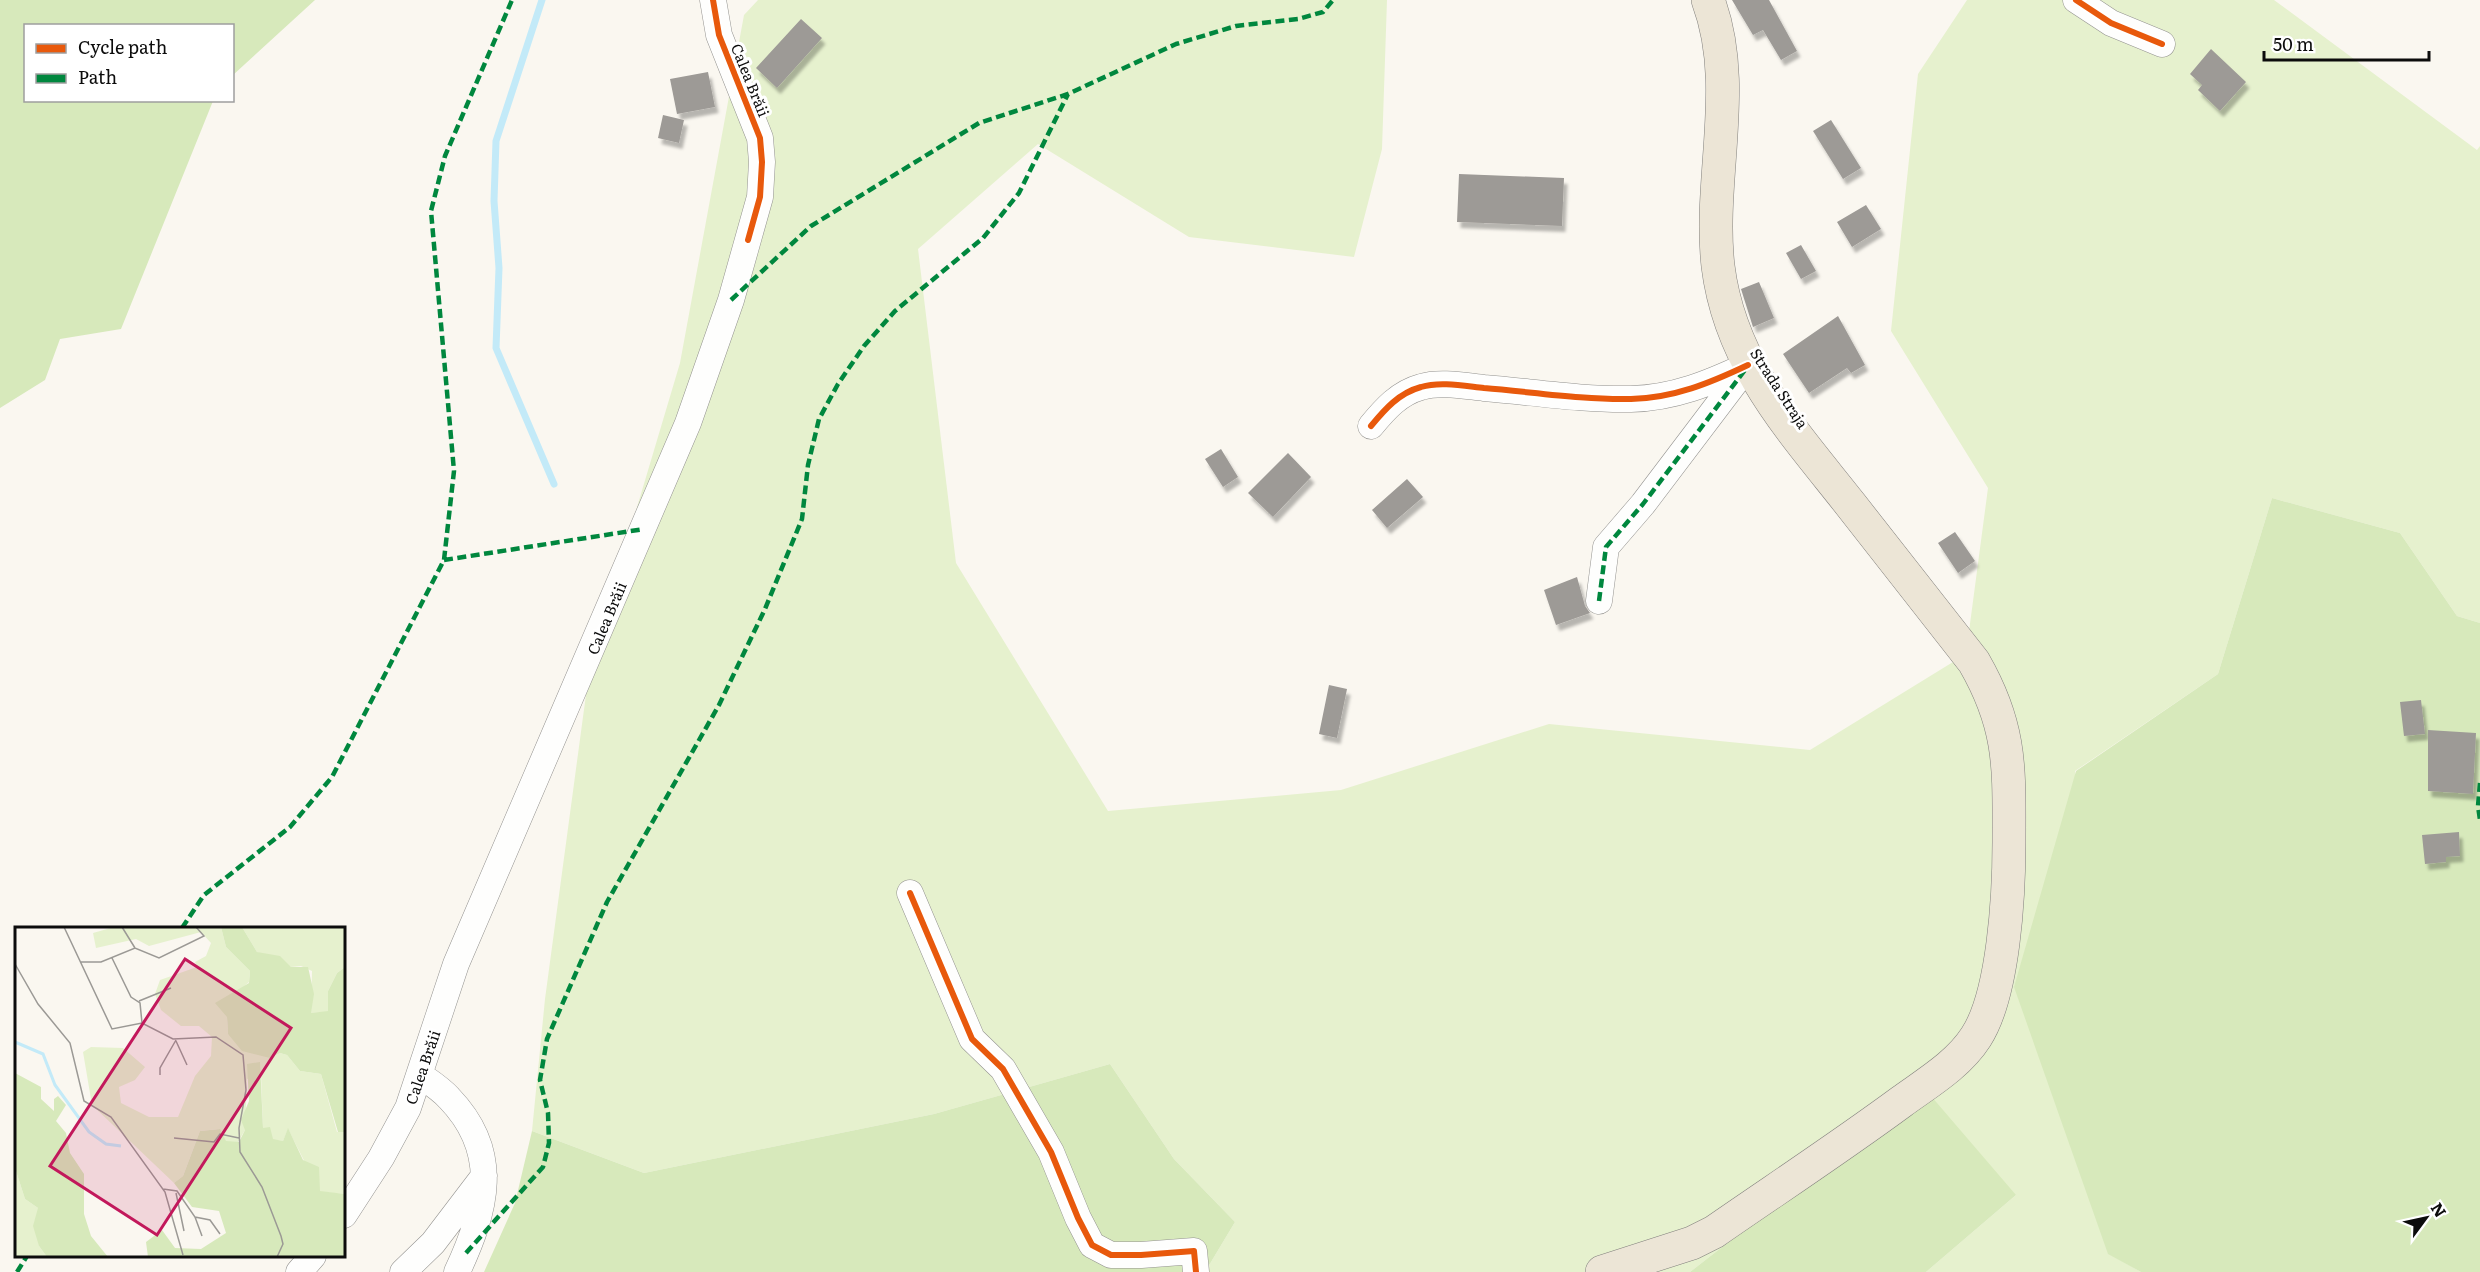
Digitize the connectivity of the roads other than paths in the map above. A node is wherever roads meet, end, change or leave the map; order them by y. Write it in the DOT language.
graph roads {
  1 [pos="713,0"];
  2 [pos="1708,0"];
  3 [pos="2076,0"];
  4 [pos="2162,44"];
  5 [pos="1748,365"];
  6 [pos="1371,426"];
  7 [pos="1599,601"];
  8 [pos="910,893"];
  9 [pos="420,1075"];
  10 [pos="485,1175"];
  11 [pos="345,1213"];
  12 [pos="312,1257"];
  13 [pos="298,1272"];
  14 [pos="403,1272"];
  15 [pos="457,1272"];
  16 [pos="1196,1272"];
  17 [pos="1602,1272"];
  1 -- 9 [label="street, Calea Brăii"];
  2 -- 5 [label="main road, Strada Straja"];
  3 -- 4 [label="street"];
  5 -- 6 [label="street"];
  5 -- 7 [label="street"];
  5 -- 17 [label="main road, Strada Straja"];
  8 -- 16 [label="street"];
  9 -- 10 [label="street"];
  9 -- 11 [label="street, Calea Brăii"];
  10 -- 14 [label="street"];
  10 -- 15 [label="street"];
  12 -- 13 [label="street"];
}
